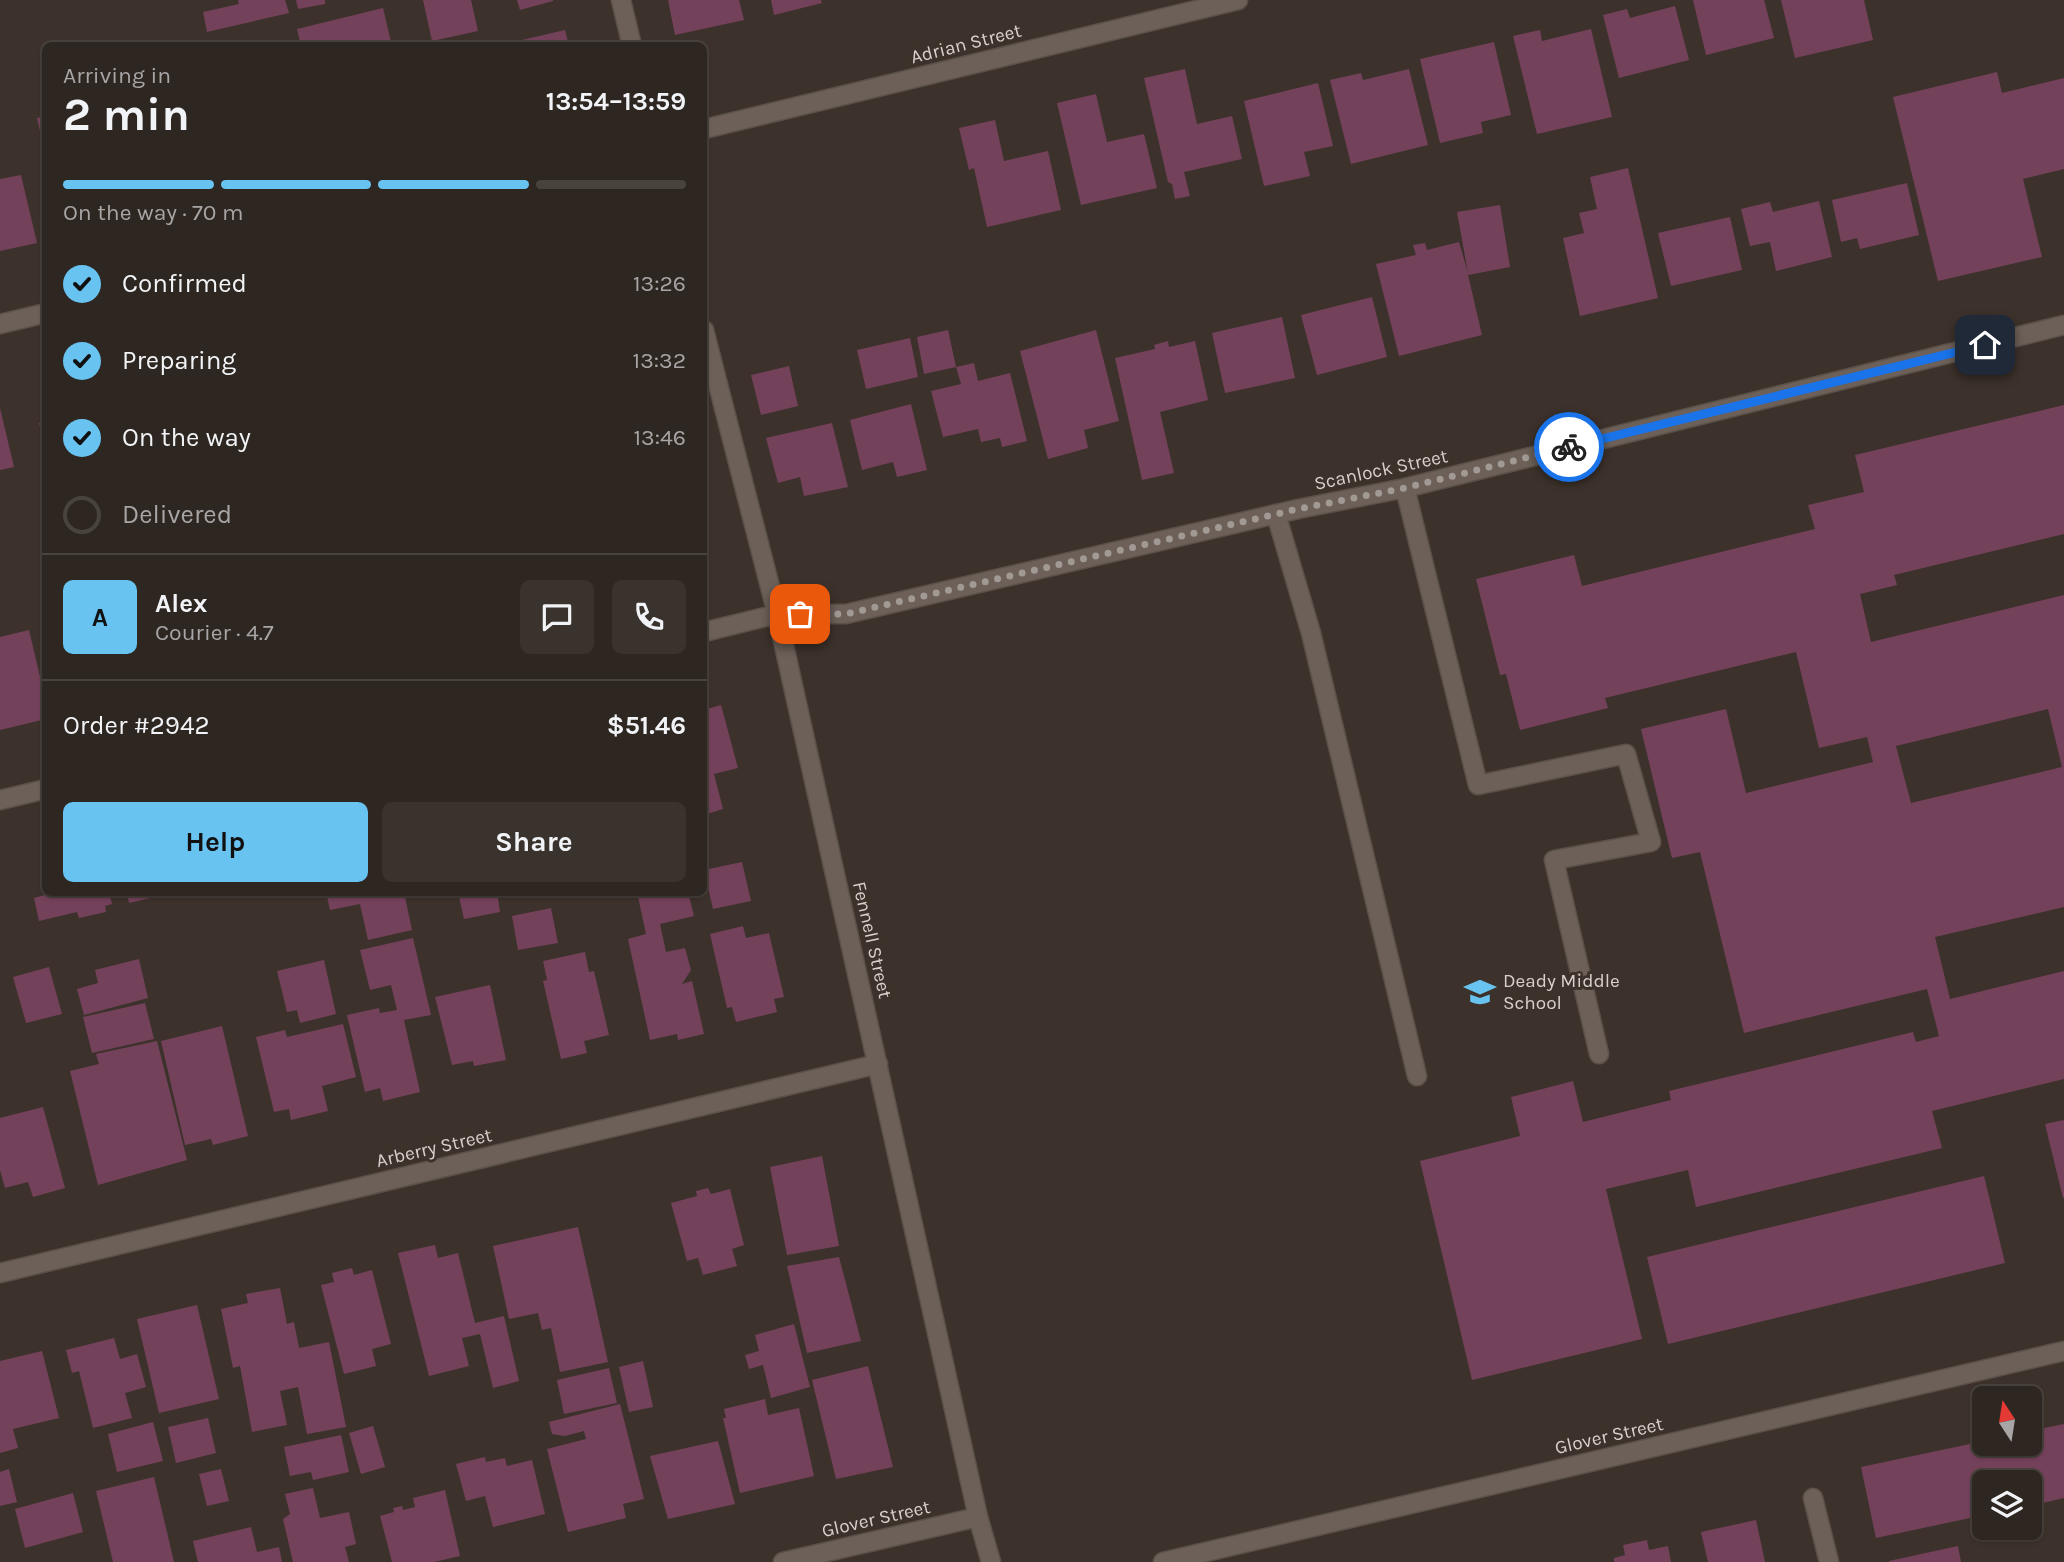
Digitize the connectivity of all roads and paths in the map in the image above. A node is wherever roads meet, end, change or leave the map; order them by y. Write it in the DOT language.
graph roads {
  1 [pos="621,0"];
  2 [pos="1238,0"];
  3 [pos="631,42"];
  4 [pos="707,128"];
  5 [pos="42,314"];
  6 [pos="0,324"];
  7 [pos="2064,326"];
  8 [pos="707,342"];
  9 [pos="1405,488"];
  10 [pos="1276,514"];
  11 [pos="777,614"];
  12 [pos="707,631"];
  13 [pos="42,790"];
  14 [pos="0,800"];
  15 [pos="1599,1054"];
  16 [pos="878,1064"];
  17 [pos="1417,1076"];
  18 [pos="0,1273"];
  19 [pos="2064,1351"];
  20 [pos="1813,1497"];
  21 [pos="978,1517"];
  22 [pos="783,1562"];
  23 [pos="991,1562"];
  24 [pos="1163,1562"];
  25 [pos="1829,1562"];
  1 -- 3 [label="street"];
  2 -- 4 [label="street, Adrian Street"];
  5 -- 6 [label="street"];
  7 -- 9 [label="street, Scanlock Street"];
  8 -- 11 [label="street, Fennell Street"];
  9 -- 10 [label="street, Scanlock Street"];
  9 -- 15 [label="street"];
  10 -- 11 [label="street, Scanlock Street"];
  10 -- 17 [label="street"];
  11 -- 12 [label="street, Scanlock Street"];
  11 -- 16 [label="street, Fennell Street"];
  13 -- 14 [label="street"];
  16 -- 18 [label="street, Arberry Street"];
  16 -- 21 [label="street, Fennell Street"];
  19 -- 24 [label="street, Glover Street"];
  20 -- 25 [label="street"];
  21 -- 22 [label="street, Glover Street"];
  21 -- 23 [label="street, Fennell Street"];
}
